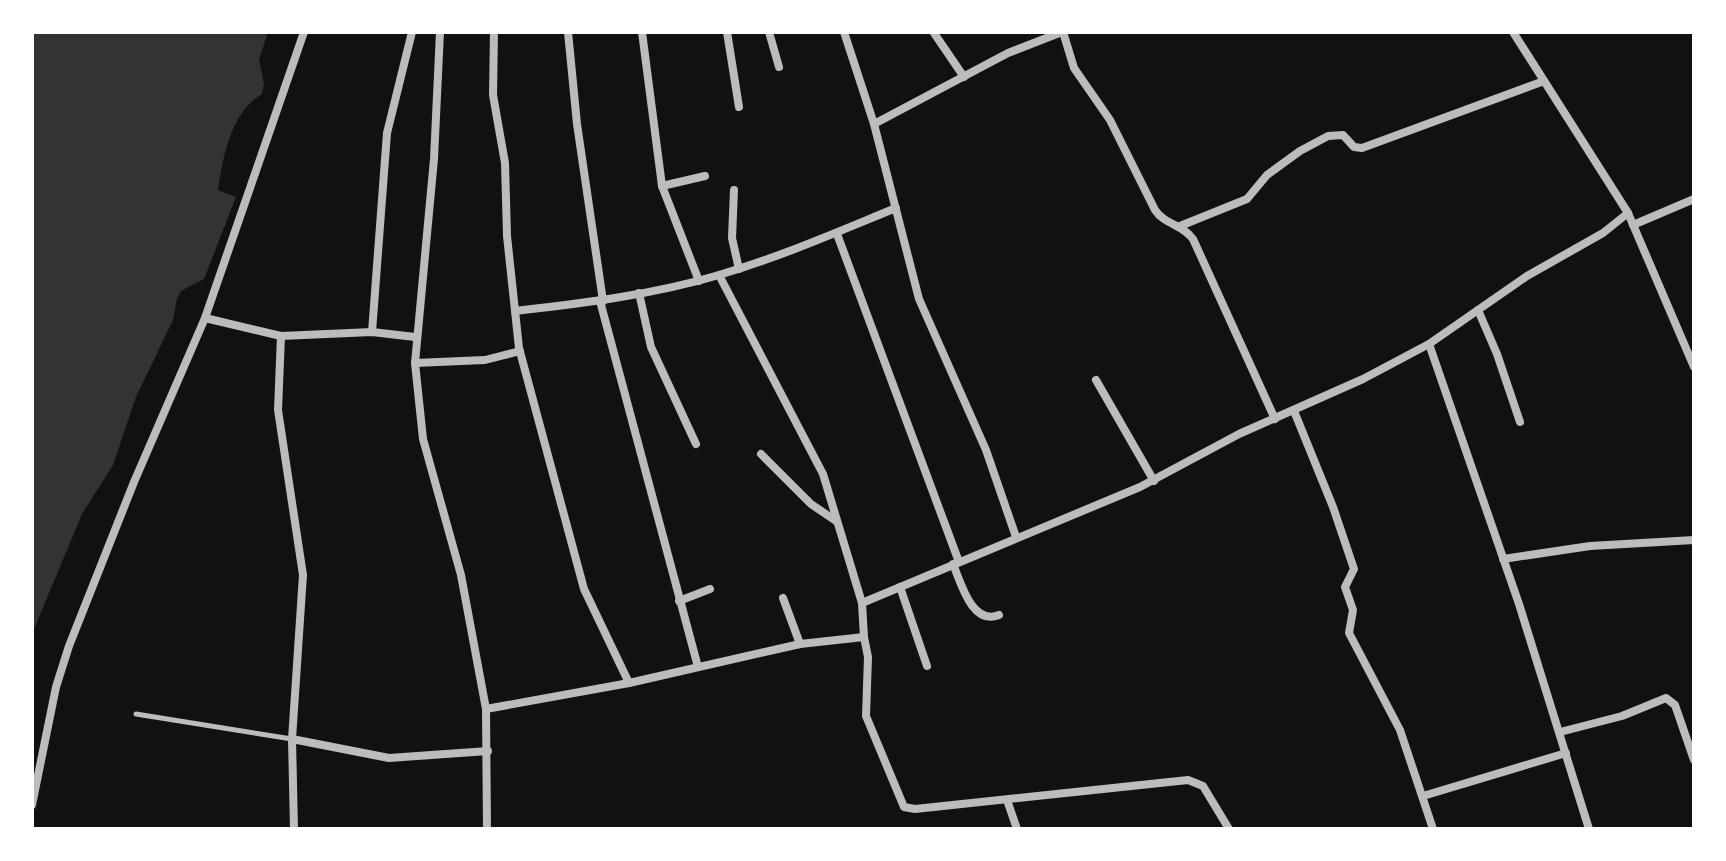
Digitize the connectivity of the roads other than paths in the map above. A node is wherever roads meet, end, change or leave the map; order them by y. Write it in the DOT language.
graph roads {
  1 [pos="304,32"];
  2 [pos="412,32"];
  3 [pos="440,32"];
  4 [pos="494,32"];
  5 [pos="568,32"];
  6 [pos="642,32"];
  7 [pos="727,32"];
  8 [pos="769,32"];
  9 [pos="844,32"];
  10 [pos="1062,32"];
  11 [pos="1513,32"];
  12 [pos="934,33"];
  13 [pos="779,67"];
  14 [pos="964,77"];
  15 [pos="1544,81"];
  16 [pos="739,107"];
  17 [pos="874,124"];
  18 [pos="705,176"];
  19 [pos="662,186"];
  20 [pos="734,190"];
  21 [pos="1694,199"];
  22 [pos="896,208"];
  23 [pos="1628,213"];
  24 [pos="1633,225"];
  25 [pos="1180,226"];
  26 [pos="837,234"];
  27 [pos="739,269"];
  28 [pos="719,275"];
  29 [pos="699,281"];
  30 [pos="639,293"];
  31 [pos="602,301"];
  32 [pos="1478,310"];
  33 [pos="515,311"];
  34 [pos="205,318"];
  35 [pos="372,332"];
  36 [pos="281,336"];
  37 [pos="415,337"];
  38 [pos="1429,344"];
  39 [pos="520,351"];
  40 [pos="415,363"];
  41 [pos="1694,367"];
  42 [pos="1096,380"];
  43 [pos="1294,411"];
  44 [pos="1275,419"];
  45 [pos="1520,422"];
  46 [pos="696,444"];
  47 [pos="761,454"];
  48 [pos="1154,481"];
  49 [pos="836,522"];
  50 [pos="1016,537"];
  51 [pos="1694,540"];
  52 [pos="1503,559"];
  53 [pos="956,563"];
  54 [pos="900,587"];
  55 [pos="710,589"];
  56 [pos="783,598"];
  57 [pos="679,601"];
  58 [pos="862,603"];
  59 [pos="999,615"];
  60 [pos="864,637"];
  61 [pos="800,644"];
  62 [pos="927,666"];
  63 [pos="698,667"];
  64 [pos="629,683"];
  65 [pos="486,709"];
  66 [pos="136,714"];
  67 [pos="1560,732"];
  68 [pos="292,739"];
  69 [pos="488,751"];
  70 [pos="1566,753"];
  71 [pos="1694,760"];
  72 [pos="1423,796"];
  73 [pos="1007,800"];
  74 [pos="32,805"];
  75 [pos="294,829"];
  76 [pos="487,829"];
  77 [pos="1017,829"];
  78 [pos="1229,829"];
  79 [pos="1433,829"];
  80 [pos="1589,829"];
  1 -- 34 [label="street"];
  2 -- 35 [label="street"];
  3 -- 37 [label="street"];
  4 -- 33 [label="street"];
  5 -- 31 [label="street"];
  6 -- 19 [label="street"];
  7 -- 16 [label="street"];
  8 -- 13 [label="street"];
  9 -- 17 [label="street"];
  10 -- 14 [label="street"];
  10 -- 25 [label="street"];
  11 -- 15 [label="street"];
  12 -- 14 [label="street"];
  14 -- 17 [label="street"];
  15 -- 23 [label="street"];
  15 -- 25 [label="street"];
  17 -- 22 [label="street"];
  18 -- 19 [label="street"];
  19 -- 29 [label="street"];
  20 -- 27 [label="street"];
  21 -- 24 [label="street"];
  22 -- 26 [label="street"];
  22 -- 50 [label="street"];
  23 -- 24 [label="street"];
  23 -- 32 [label="street"];
  24 -- 41 [label="street"];
  25 -- 44 [label="street"];
  26 -- 27 [label="street"];
  26 -- 53 [label="street"];
  27 -- 28 [label="street"];
  28 -- 29 [label="street"];
  28 -- 49 [label="street"];
  29 -- 30 [label="street"];
  30 -- 31 [label="street"];
  30 -- 46 [label="street"];
  31 -- 33 [label="street"];
  31 -- 57 [label="street"];
  32 -- 38 [label="street"];
  32 -- 45 [label="street"];
  33 -- 39 [label="street"];
  34 -- 36 [label="street"];
  34 -- 74 [label="street"];
  35 -- 36 [label="street"];
  35 -- 37 [label="street"];
  36 -- 68 [label="street"];
  37 -- 40 [label="street"];
  38 -- 43 [label="street"];
  38 -- 52 [label="street"];
  39 -- 40 [label="street"];
  39 -- 64 [label="street"];
  40 -- 65 [label="street"];
  42 -- 48 [label="street"];
  43 -- 44 [label="street"];
  43 -- 72 [label="street"];
  44 -- 48 [label="street"];
  47 -- 49 [label="street"];
  48 -- 50 [label="street"];
  49 -- 58 [label="street"];
  50 -- 53 [label="street"];
  51 -- 52 [label="street"];
  52 -- 67 [label="street"];
  53 -- 54 [label="street"];
  53 -- 59 [label="street"];
  54 -- 58 [label="street"];
  54 -- 62 [label="street"];
  55 -- 57 [label="street"];
  56 -- 61 [label="street"];
  57 -- 63 [label="street"];
  58 -- 60 [label="street"];
  60 -- 61 [label="street"];
  60 -- 73 [label="street"];
  61 -- 63 [label="street"];
  63 -- 64 [label="street"];
  64 -- 65 [label="street"];
  65 -- 69 [label="street"];
  66 -- 68 [label="lane"];
  67 -- 70 [label="street"];
  67 -- 71 [label="street"];
  68 -- 69 [label="street"];
  68 -- 75 [label="street"];
  69 -- 76 [label="street"];
  70 -- 72 [label="street"];
  70 -- 80 [label="street"];
  72 -- 79 [label="street"];
  73 -- 77 [label="street"];
  73 -- 78 [label="street"];
}
